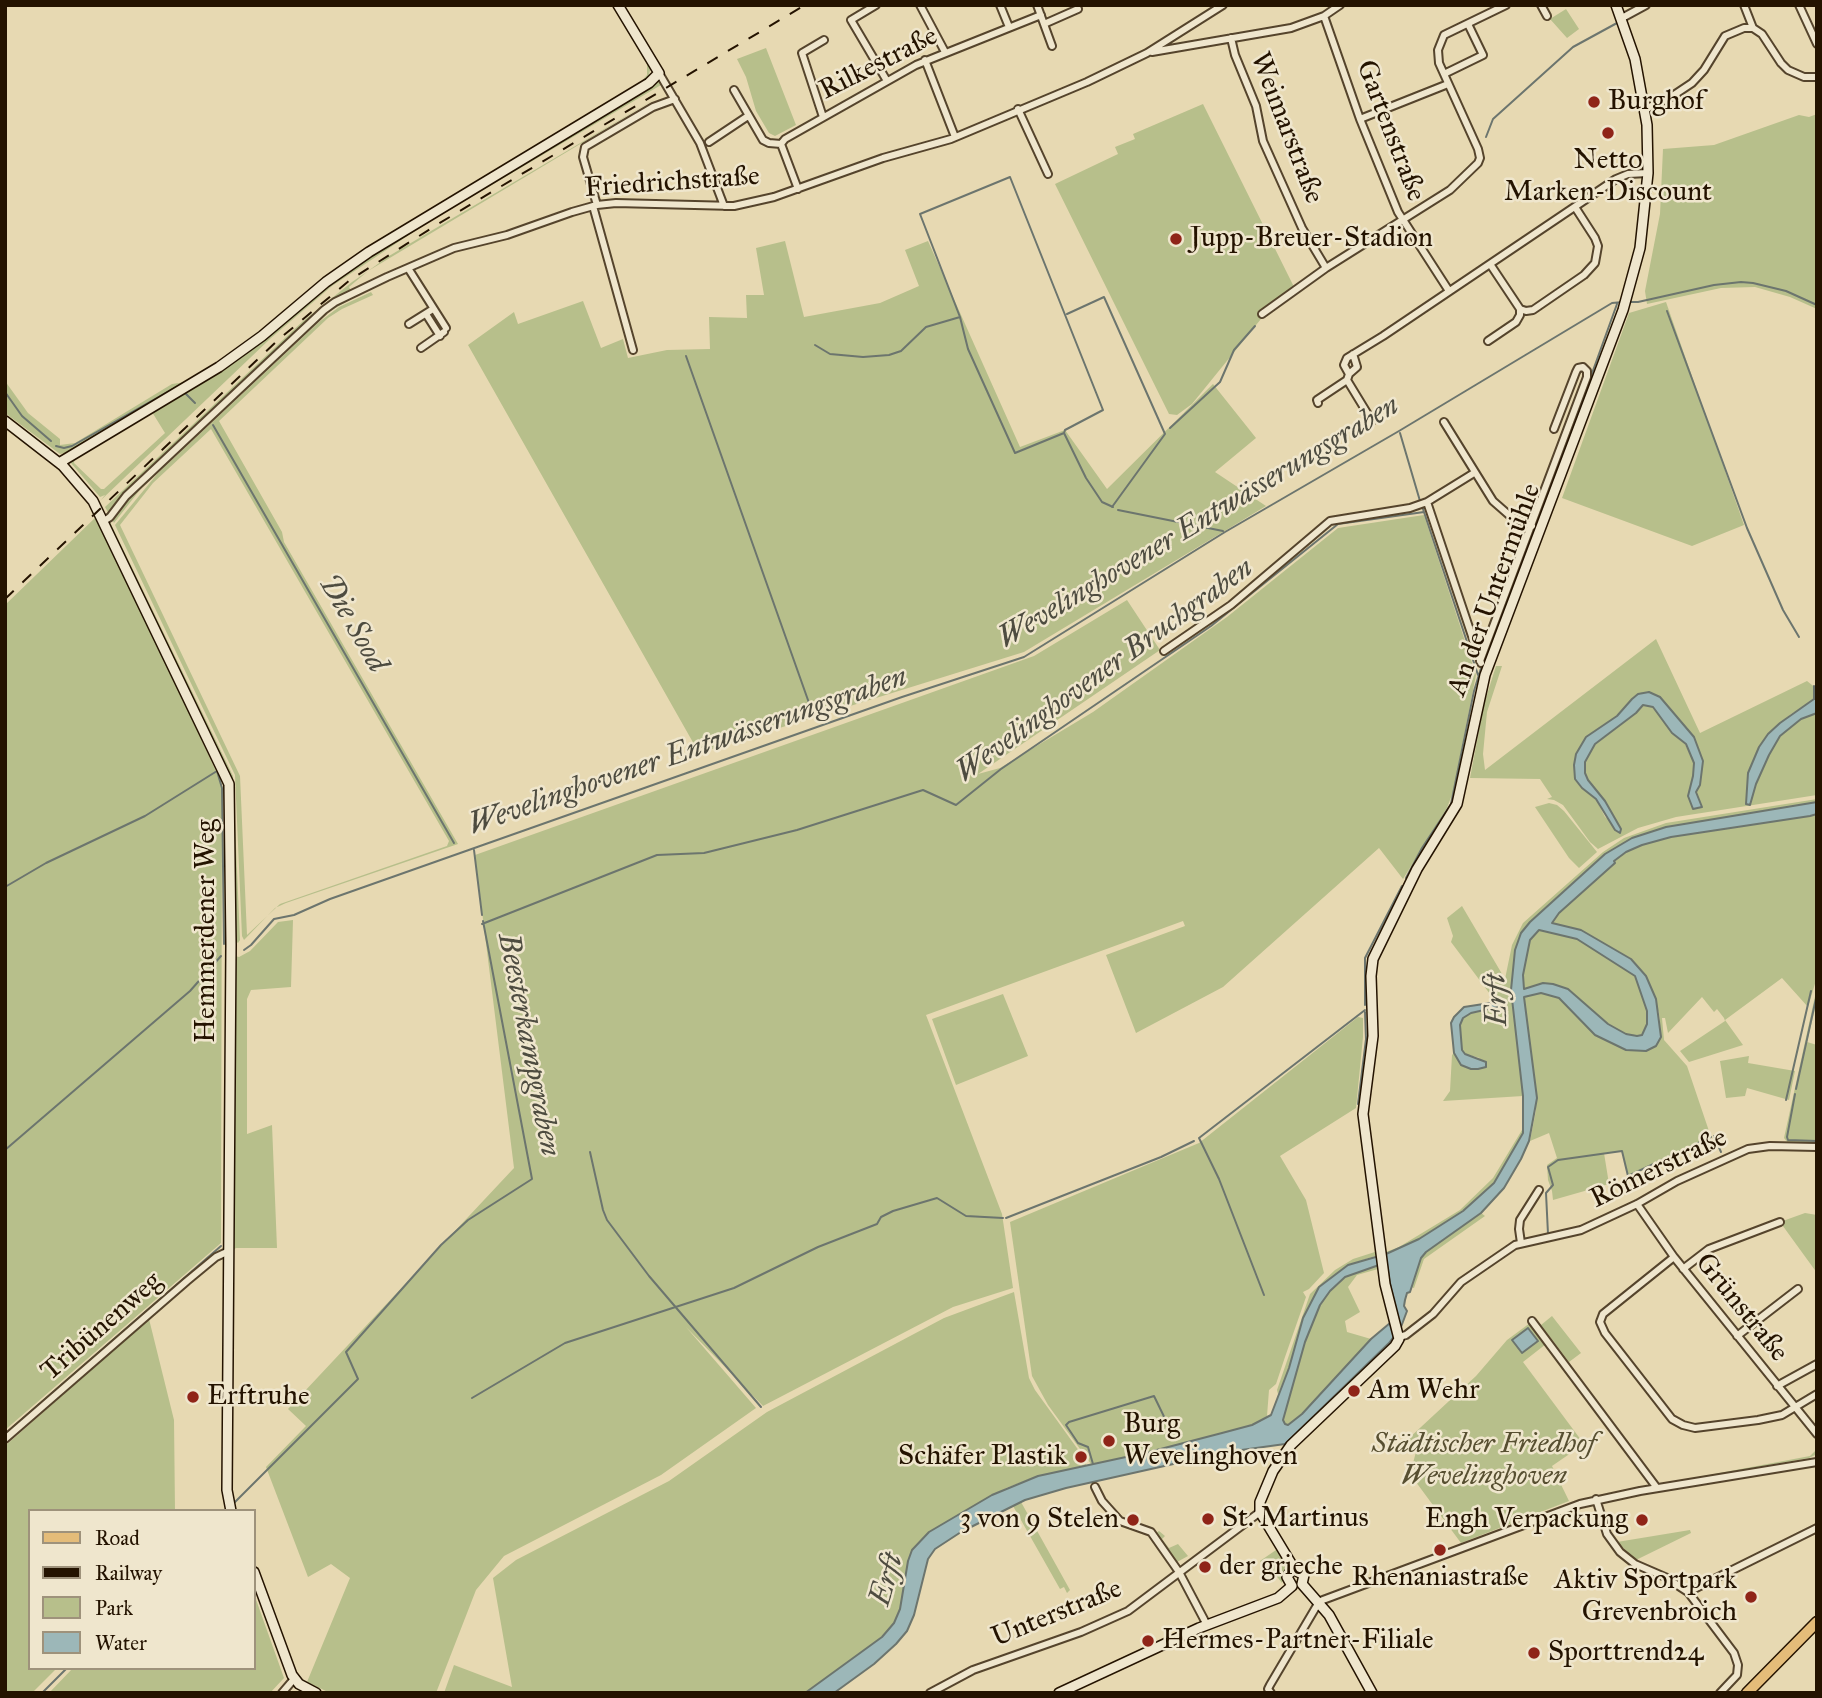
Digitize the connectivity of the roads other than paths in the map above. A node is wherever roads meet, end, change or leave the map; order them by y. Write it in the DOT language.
graph roads {
  1 [pos="618,5"];
  2 [pos="876,5"];
  3 [pos="920,5"];
  4 [pos="1000,5"];
  5 [pos="1037,5"];
  6 [pos="1223,5"];
  7 [pos="1340,5"];
  8 [pos="1506,5"];
  9 [pos="1541,5"];
  10 [pos="1616,5"];
  11 [pos="1646,5"];
  12 [pos="1744,5"];
  13 [pos="1800,5"];
  14 [pos="1078,9"];
  15 [pos="1041,15"];
  16 [pos="1324,16"];
  17 [pos="1547,16"];
  18 [pos="1622,18"];
  19 [pos="1044,24"];
  20 [pos="1468,24"];
  21 [pos="1009,27"];
  22 [pos="1753,28"];
  23 [pos="1177,35"];
  24 [pos="1231,38"];
  25 [pos="824,40"];
  26 [pos="1817,44"];
  27 [pos="1052,46"];
  28 [pos="1182,46"];
  29 [pos="945,52"];
  30 [pos="1147,53"];
  31 [pos="925,60"];
  32 [pos="659,73"];
  33 [pos="1444,74"];
  34 [pos="1817,77"];
  35 [pos="887,81"];
  36 [pos="1448,84"];
  37 [pos="734,90"];
  38 [pos="674,99"];
  39 [pos="1018,109"];
  40 [pos="1645,109"];
  41 [pos="748,116"];
  42 [pos="823,117"];
  43 [pos="1360,119"];
  44 [pos="955,137"];
  45 [pos="709,142"];
  46 [pos="781,145"];
  47 [pos="1648,173"];
  48 [pos="1048,174"];
  49 [pos="798,189"];
  50 [pos="595,206"];
  51 [pos="724,206"];
  52 [pos="1575,207"];
  53 [pos="1402,221"];
  54 [pos="1490,264"];
  55 [pos="408,268"];
  56 [pos="1326,268"];
  57 [pos="1449,291"];
  58 [pos="433,309"];
  59 [pos="1520,309"];
  60 [pos="426,314"];
  61 [pos="1262,314"];
  62 [pos="409,324"];
  63 [pos="443,332"];
  64 [pos="1488,341"];
  65 [pos="421,348"];
  66 [pos="633,350"];
  67 [pos="1353,354"];
  68 [pos="1348,377"];
  69 [pos="1318,403"];
  70 [pos="1560,412"];
  71 [pos="1577,417"];
  72 [pos="5,421"];
  73 [pos="1372,421"];
  74 [pos="1444,422"];
  75 [pos="1554,429"];
  76 [pos="59,463"];
  77 [pos="1474,473"];
  78 [pos="1427,502"];
  79 [pos="104,521"];
  80 [pos="1535,528"];
  81 [pos="1164,651"];
  82 [pos="1483,665"];
  83 [pos="1817,1147"];
  84 [pos="1539,1190"];
  85 [pos="1637,1204"];
  86 [pos="1780,1222"];
  87 [pos="1521,1243"];
  88 [pos="229,1251"];
  89 [pos="1674,1257"];
  90 [pos="1683,1269"];
  91 [pos="1798,1289"];
  92 [pos="1532,1321"];
  93 [pos="1398,1335"];
  94 [pos="1737,1336"];
  95 [pos="1817,1364"];
  96 [pos="1777,1386"];
  97 [pos="1817,1394"];
  98 [pos="1795,1408"];
  99 [pos="1817,1434"];
  100 [pos="5,1439"];
  101 [pos="1817,1462"];
  102 [pos="1094,1487"];
  103 [pos="1657,1488"];
  104 [pos="1596,1499"];
  105 [pos="231,1509"];
  106 [pos="1260,1513"];
  107 [pos="1817,1528"];
  108 [pos="1295,1570"];
  109 [pos="1179,1572"];
  110 [pos="256,1577"];
  111 [pos="1297,1585"];
  112 [pos="1688,1592"];
  113 [pos="1319,1602"];
  114 [pos="1817,1622"];
  115 [pos="1207,1625"];
  116 [pos="294,1679"];
  117 [pos="944,1685"];
  118 [pos="282,1693"];
  119 [pos="316,1693"];
  120 [pos="930,1693"];
  121 [pos="948,1693"];
  122 [pos="1059,1693"];
  123 [pos="1271,1693"];
  124 [pos="1372,1693"];
  125 [pos="1720,1693"];
  126 [pos="1747,1693"];
  1 -- 32 [label="main road"];
  2 -- 35 [label="street"];
  3 -- 29 [label="street"];
  4 -- 21 [label="street"];
  5 -- 15 [label="street"];
  6 -- 23 [label="street, Friedrichstraße"];
  7 -- 16 [label="street"];
  8 -- 20 [label="street"];
  9 -- 17 [label="street"];
  10 -- 18 [label="main road, An der Untermühle"];
  11 -- 18 [label="street"];
  12 -- 22 [label="street"];
  13 -- 26 [label="street"];
  14 -- 19 [label="street"];
  15 -- 19 [label="street"];
  15 -- 21 [label="street, Rilkestraße"];
  16 -- 24 [label="street"];
  16 -- 43 [label="street, Gartenstraße"];
  18 -- 40 [label="main road, An der Untermühle"];
  19 -- 27 [label="street"];
  20 -- 33 [label="street"];
  20 -- 33 [label="street"];
  21 -- 29 [label="street, Rilkestraße"];
  22 -- 34 [label="street"];
  22 -- 40 [label="street"];
  23 -- 28 [label="street"];
  23 -- 30 [label="street, Friedrichstraße"];
  24 -- 28 [label="street"];
  24 -- 56 [label="street, Weimarstraße"];
  25 -- 42 [label="street"];
  28 -- 30 [label="street"];
  29 -- 31 [label="street, Rilkestraße"];
  30 -- 39 [label="street, Friedrichstraße"];
  31 -- 35 [label="street, Rilkestraße"];
  31 -- 44 [label="street"];
  32 -- 38 [label="street"];
  32 -- 76 [label="main road"];
  33 -- 36 [label="street"];
  35 -- 42 [label="street, Rilkestraße"];
  36 -- 43 [label="street"];
  36 -- 53 [label="street"];
  37 -- 41 [label="street"];
  38 -- 50 [label="street"];
  38 -- 51 [label="street"];
  39 -- 44 [label="street, Friedrichstraße"];
  39 -- 48 [label="street"];
  40 -- 47 [label="main road, An der Untermühle"];
  41 -- 45 [label="street"];
  41 -- 46 [label="street"];
  42 -- 46 [label="street, Rilkestraße"];
  43 -- 53 [label="street, Gartenstraße"];
  44 -- 49 [label="street, Friedrichstraße"];
  46 -- 49 [label="street"];
  47 -- 52 [label="street"];
  47 -- 71 [label="main road, An der Untermühle"];
  49 -- 51 [label="street, Friedrichstraße"];
  50 -- 51 [label="street, Friedrichstraße"];
  50 -- 55 [label="street, Friedrichstraße"];
  50 -- 66 [label="street"];
  52 -- 54 [label="street"];
  52 -- 59 [label="street"];
  53 -- 56 [label="street"];
  53 -- 57 [label="street, Gartenstraße"];
  54 -- 57 [label="street"];
  54 -- 59 [label="street"];
  55 -- 58 [label="street"];
  55 -- 79 [label="street, Friedrichstraße"];
  56 -- 61 [label="street"];
  57 -- 67 [label="street"];
  58 -- 60 [label="street"];
  58 -- 63 [label="street"];
  59 -- 64 [label="street"];
  60 -- 62 [label="street"];
  60 -- 63 [label="street"];
  63 -- 65 [label="street"];
  67 -- 68 [label="street"];
  67 -- 68 [label="street"];
  68 -- 69 [label="street"];
  68 -- 73 [label="street"];
  70 -- 71 [label="street"];
  70 -- 71 [label="street"];
  70 -- 75 [label="street"];
  71 -- 80 [label="main road, An der Untermühle"];
  72 -- 76 [label="main road, Hemmerdener Weg"];
  74 -- 77 [label="street"];
  76 -- 79 [label="main road, Hemmerdener Weg"];
  77 -- 78 [label="street"];
  77 -- 80 [label="street"];
  78 -- 81 [label="street"];
  78 -- 82 [label="street"];
  79 -- 88 [label="main road, Hemmerdener Weg"];
  80 -- 82 [label="main road, An der Untermühle"];
  82 -- 93 [label="main road, An der Untermühle"];
  83 -- 85 [label="street, Römerstraße"];
  84 -- 87 [label="street"];
  85 -- 87 [label="street, Römerstraße"];
  85 -- 89 [label="street, Grünstraße"];
  86 -- 90 [label="street"];
  87 -- 93 [label="street, Römerstraße"];
  88 -- 100 [label="street, Tribünenweg"];
  88 -- 105 [label="main road, Hemmerdener Weg"];
  89 -- 90 [label="street, Grünstraße"];
  89 -- 98 [label="street"];
  90 -- 94 [label="street, Grünstraße"];
  91 -- 94 [label="street"];
  92 -- 103 [label="street"];
  93 -- 106 [label="main road"];
  94 -- 96 [label="street, Grünstraße"];
  95 -- 96 [label="street"];
  96 -- 98 [label="street, Grünstraße"];
  97 -- 98 [label="street"];
  98 -- 99 [label="street, Grünstraße"];
  101 -- 103 [label="street"];
  102 -- 109 [label="street"];
  103 -- 104 [label="street"];
  104 -- 112 [label="street"];
  104 -- 113 [label="street"];
  106 -- 108 [label="main road"];
  106 -- 109 [label="street, Unterstraße"];
  107 -- 112 [label="street"];
  108 -- 111 [label="main road"];
  108 -- 111 [label="main road"];
  109 -- 115 [label="street"];
  109 -- 117 [label="street, Unterstraße"];
  110 -- 116 [label="main road"];
  111 -- 113 [label="main road"];
  111 -- 115 [label="main road"];
  112 -- 125 [label="street"];
  113 -- 123 [label="street"];
  113 -- 124 [label="main road"];
  114 -- 126 [label="main road"];
  115 -- 122 [label="main road"];
  116 -- 118 [label="street"];
  116 -- 119 [label="main road"];
  117 -- 120 [label="street, Unterstraße"];
  117 -- 121 [label="street"];
}
